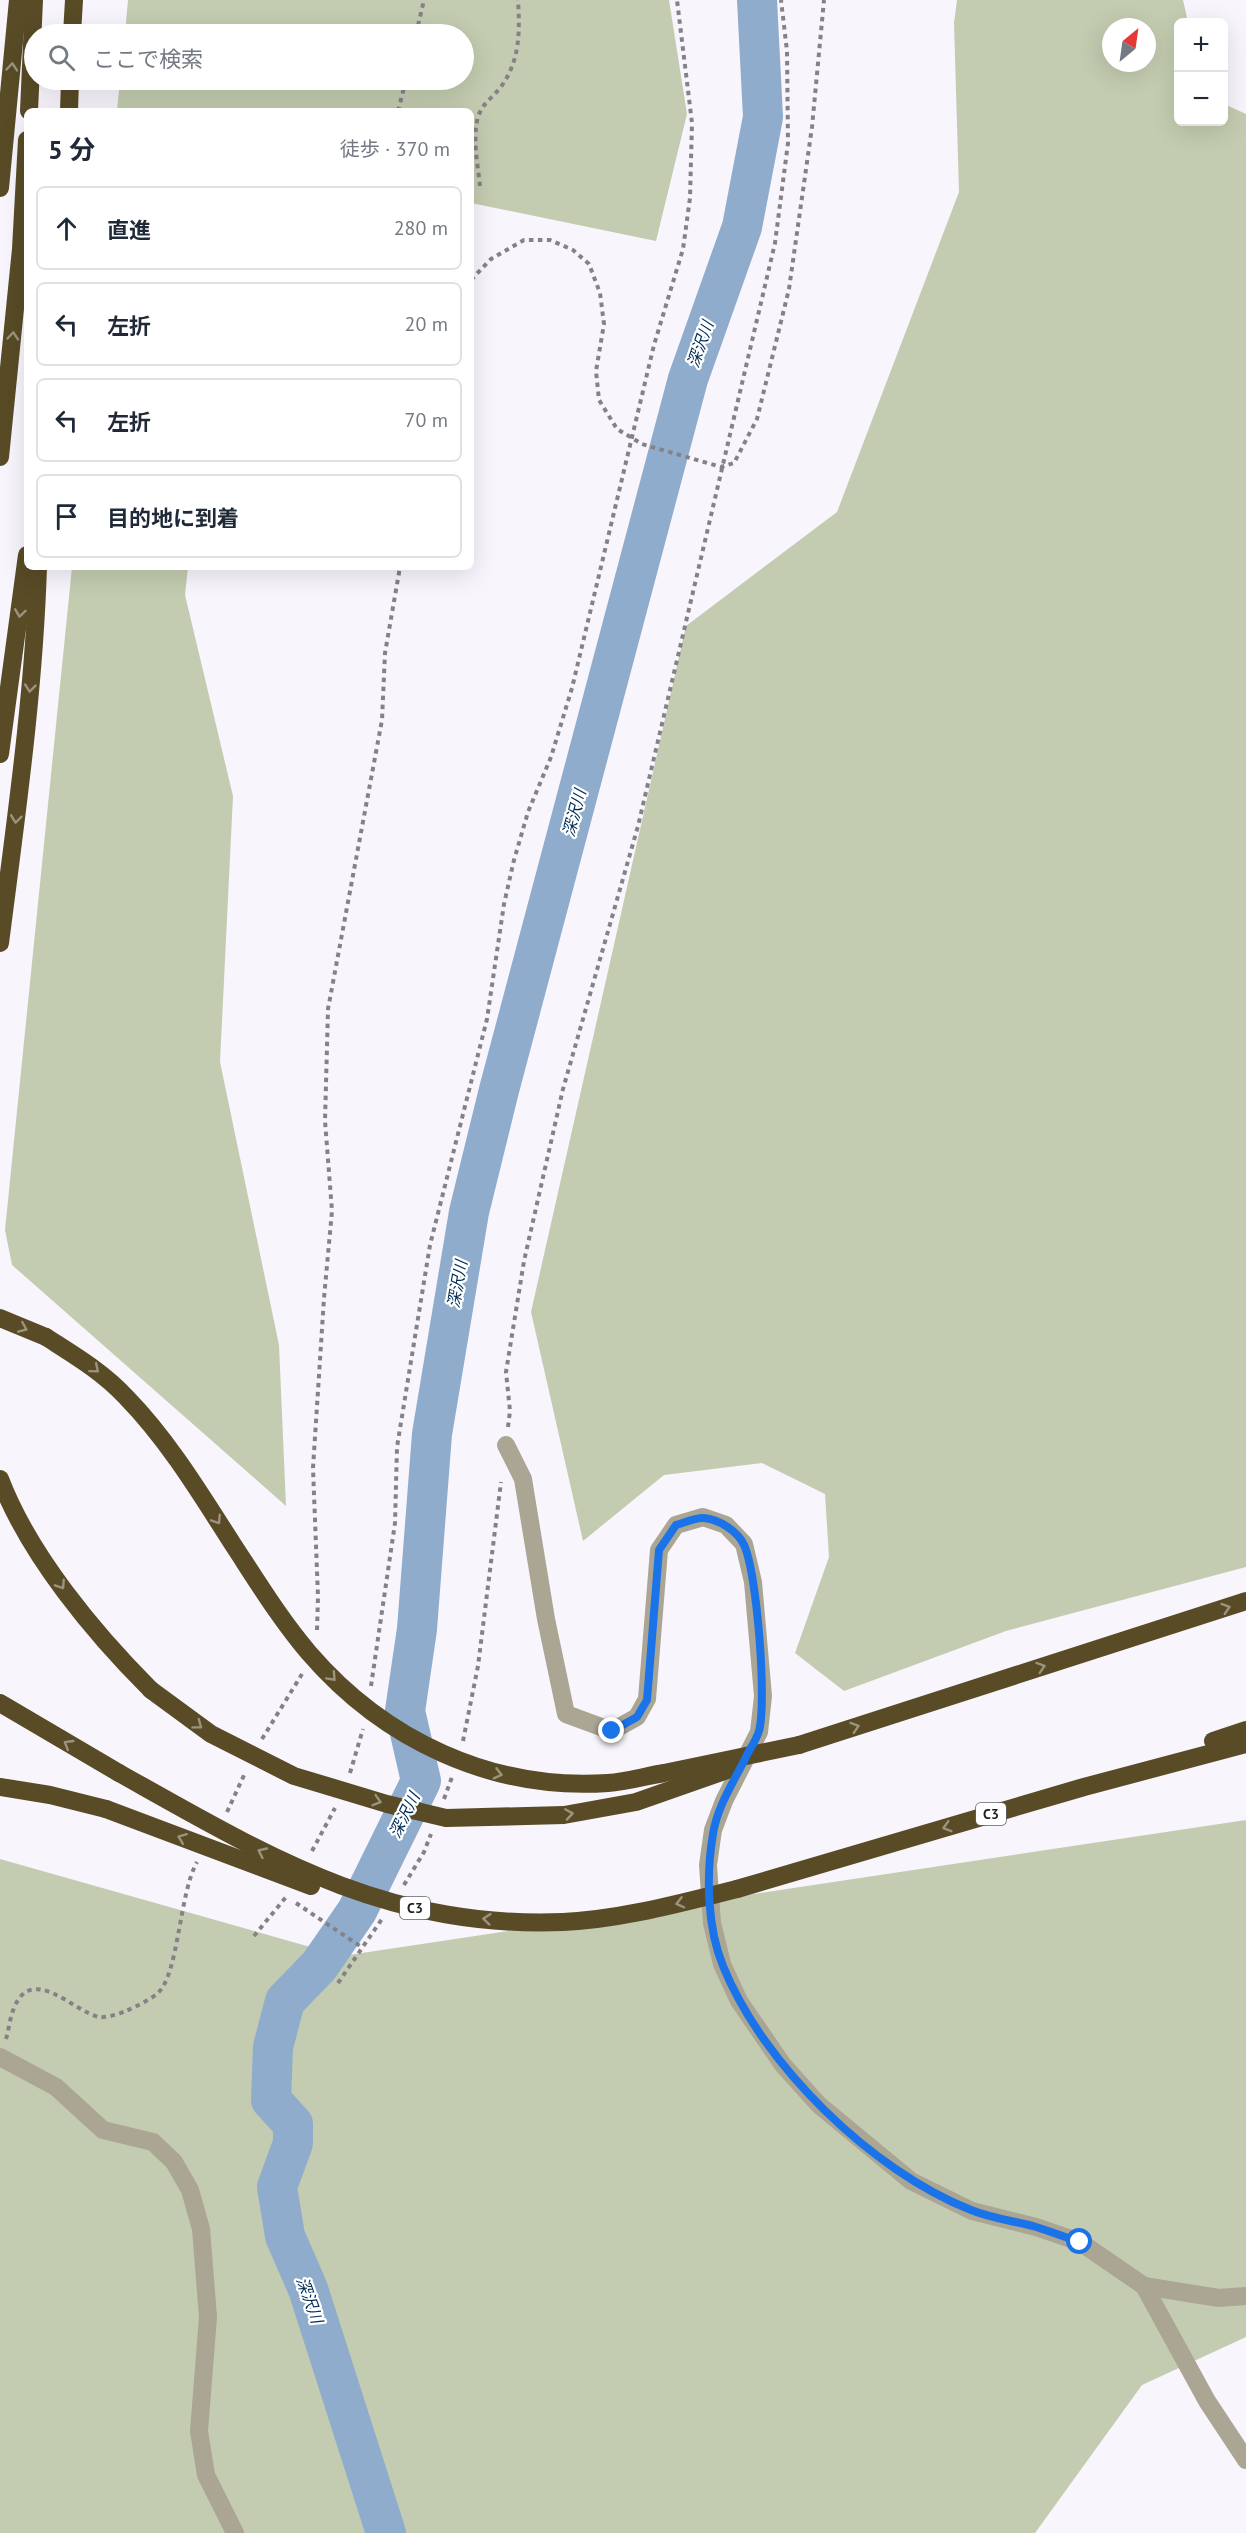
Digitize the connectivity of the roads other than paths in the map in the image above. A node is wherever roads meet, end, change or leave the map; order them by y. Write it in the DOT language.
graph roads {
  1 [pos="18,0"];
  2 [pos="34,0"];
  3 [pos="74,0"];
  4 [pos="33,24"];
  5 [pos="73,24"];
  6 [pos="30,90"];
  7 [pos="70,90"];
  8 [pos="29,108"];
  9 [pos="69,108"];
  10 [pos="0,188"];
  11 [pos="24,194"];
  12 [pos="0,457"];
  13 [pos="25,570"];
  14 [pos="38,570"];
  15 [pos="0,754"];
  16 [pos="0,944"];
  17 [pos="0,1318"];
  18 [pos="506,1445"];
  19 [pos="0,1479"];
  20 [pos="1246,1601"];
  21 [pos="0,1703"];
  22 [pos="1246,1730"];
  23 [pos="1246,1744"];
  24 [pos="800,1745"];
  25 [pos="0,1787"];
  26 [pos="986,1816"];
  27 [pos="378,1900"];
  28 [pos="1,2057"];
  29 [pos="1144,2286"];
  30 [pos="1246,2296"];
  31 [pos="1246,2458"];
  32 [pos="235,2533"];
  10 -- 1 [label="highway, one-way"];
  2 -- 4 [label="highway"];
  3 -- 5 [label="highway"];
  6 -- 8 [label="highway"];
  7 -- 9 [label="highway"];
  12 -- 11 [label="highway, one-way"];
  13 -- 15 [label="highway, one-way"];
  14 -- 16 [label="highway, one-way"];
  17 -- 24 [label="highway, one-way, bridge"];
  18 -- 29 [label="street"];
  19 -- 24 [label="highway, one-way, bridge"];
  24 -- 20 [label="highway, one-way"];
  27 -- 21 [label="highway, C3, one-way, bridge"];
  22 -- 26 [label="highway, C3"];
  23 -- 26 [label="highway, C3"];
  27 -- 25 [label="highway, C3, one-way, bridge"];
  26 -- 27 [label="highway, C3, one-way, bridge"];
  28 -- 32 [label="street"];
  29 -- 30 [label="street"];
  29 -- 31 [label="street"];
}
